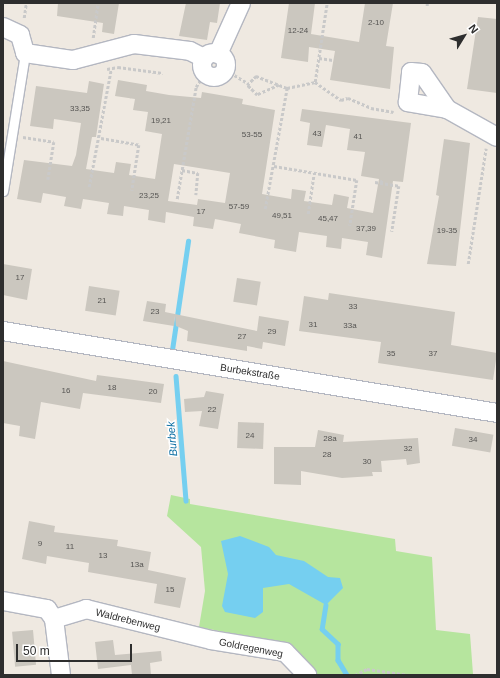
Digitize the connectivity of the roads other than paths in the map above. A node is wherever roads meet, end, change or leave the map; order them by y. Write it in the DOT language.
graph roads {
  1 [pos="241,3"];
  2 [pos="3,27"];
  3 [pos="25,53"];
  4 [pos="209,62"];
  5 [pos="226,70"];
  6 [pos="447,109"];
  7 [pos="493,136"];
  8 [pos="3,191"];
  9 [pos="3,331"];
  10 [pos="497,413"];
  11 [pos="3,601"];
  12 [pos="54,619"];
  13 [pos="210,640"];
  14 [pos="61,675"];
  15 [pos="307,675"];
  1 -- 4 [label="street"];
  2 -- 3 [label="street"];
  3 -- 4 [label="street"];
  3 -- 8 [label="lane"];
  4 -- 5 [label="street"];
  6 -- 7 [label="street"];
  9 -- 10 [label="street, Burbekstraße"];
  11 -- 12 [label="street"];
  12 -- 13 [label="street, Waldrebenweg"];
  12 -- 14 [label="street"];
  13 -- 15 [label="street, Goldregenweg"];
}
